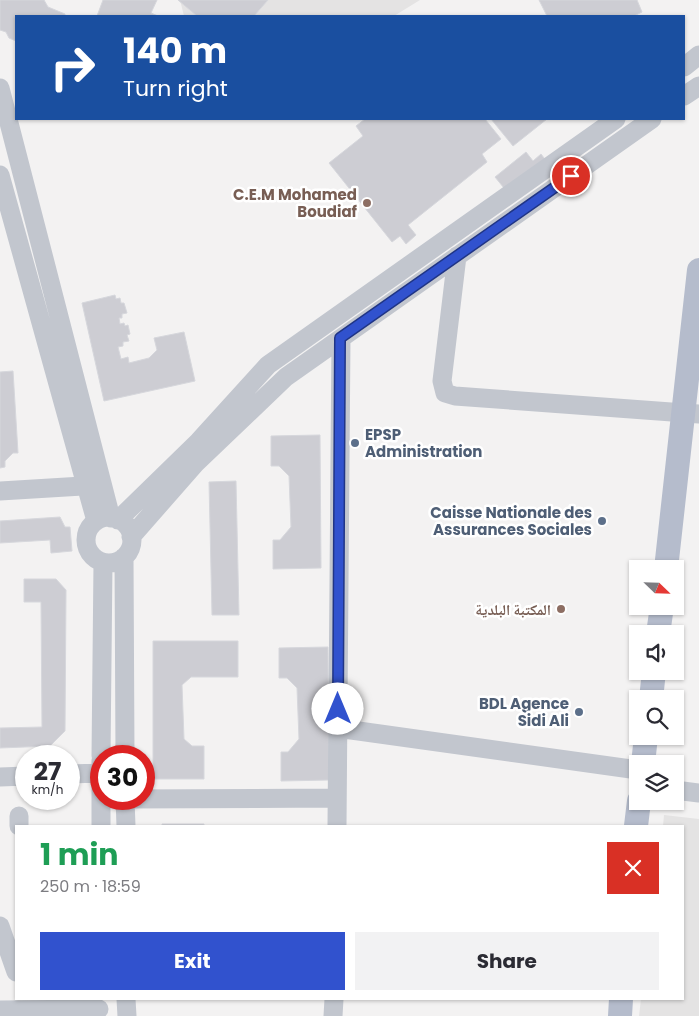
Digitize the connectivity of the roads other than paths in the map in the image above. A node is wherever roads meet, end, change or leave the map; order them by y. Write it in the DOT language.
graph roads {
  1 [pos="699,55"];
  2 [pos="685,66"];
  3 [pos="699,86"];
  4 [pos="0,88"];
  5 [pos="685,95"];
  6 [pos="615,120"];
  7 [pos="651,120"];
  8 [pos="0,175"];
  9 [pos="4,202"];
  10 [pos="457,256"];
  11 [pos="699,270"];
  12 [pos="340,338"];
  13 [pos="691,414"];
  14 [pos="95,486"];
  15 [pos="0,491"];
  16 [pos="109,520"];
  17 [pos="131,537"];
  18 [pos="124,557"];
  19 [pos="667,560"];
  20 [pos="103,563"];
  21 [pos="337,728"];
  22 [pos="101,745"];
  23 [pos="125,745"];
  24 [pos="629,769"];
  25 [pos="15,776"];
  26 [pos="0,777"];
  27 [pos="684,791"];
  28 [pos="699,793"];
  29 [pos="337,798"];
  30 [pos="155,799"];
  31 [pos="101,810"];
  32 [pos="125,810"];
  33 [pos="638,810"];
  34 [pos="101,825"];
  35 [pos="126,825"];
  36 [pos="337,825"];
  37 [pos="636,825"];
  38 [pos="0,926"];
  39 [pos="12,941"];
  40 [pos="15,964"];
  41 [pos="126,1000"];
  42 [pos="334,1000"];
  43 [pos="621,1000"];
  44 [pos="28,1004"];
  45 [pos="99,1008"];
  46 [pos="0,1010"];
  47 [pos="127,1016"];
  48 [pos="333,1016"];
  49 [pos="620,1016"];
  1 -- 2 [label="street"];
  3 -- 5 [label="street"];
  4 -- 14 [label="street"];
  6 -- 16 [label="street"];
  7 -- 10 [label="street"];
  8 -- 9 [label="street"];
  9 -- 14 [label="street"];
  10 -- 12 [label="street"];
  10 -- 13 [label="street"];
  11 -- 13 [label="main road"];
  12 -- 17 [label="street"];
  12 -- 21 [label="street"];
  13 -- 19 [label="main road"];
  14 -- 15 [label="street"];
  14 -- 16 [label="street"];
  16 -- 17 [label="street"];
  16 -- 20 [label="street"];
  17 -- 18 [label="street"];
  18 -- 20 [label="street"];
  18 -- 23 [label="street"];
  20 -- 22 [label="street"];
  21 -- 24 [label="street"];
  21 -- 29 [label="street"];
  25 -- 26 [label="street"];
  27 -- 28 [label="street"];
  29 -- 30 [label="street"];
  29 -- 36 [label="street"];
  31 -- 34 [label="street"];
  32 -- 35 [label="street"];
  33 -- 37 [label="main road"];
  38 -- 39 [label="street"];
  39 -- 40 [label="street"];
  41 -- 47 [label="street"];
  42 -- 48 [label="street"];
  43 -- 49 [label="main road"];
  44 -- 45 [label="street"];
  44 -- 46 [label="street"];
}
